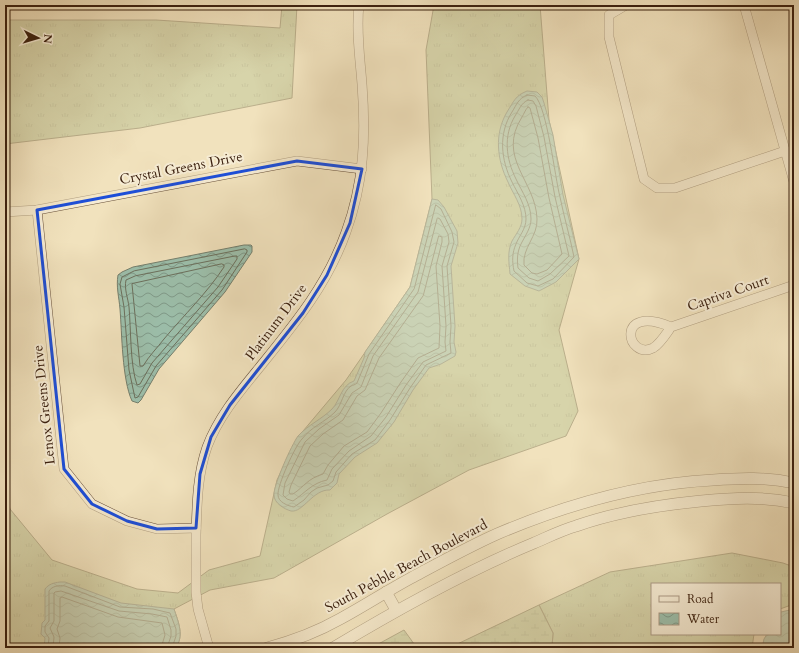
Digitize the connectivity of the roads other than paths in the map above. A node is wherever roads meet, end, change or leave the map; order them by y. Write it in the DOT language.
graph roads {
  1 [pos="359,5"];
  2 [pos="626,5"];
  3 [pos="744,5"];
  4 [pos="784,151"];
  5 [pos="362,168"];
  6 [pos="794,182"];
  7 [pos="37,210"];
  8 [pos="5,212"];
  9 [pos="794,285"];
  10 [pos="671,327"];
  11 [pos="794,482"];
  12 [pos="794,503"];
  13 [pos="196,528"];
  14 [pos="386,592"];
  15 [pos="396,610"];
  16 [pos="209,648"];
  17 [pos="267,648"];
  18 [pos="333,648"];
  1 -- 5 [label="street, Platinum Drive"];
  2 -- 4 [label="street"];
  3 -- 4 [label="street"];
  4 -- 6 [label="street"];
  5 -- 7 [label="street, Crystal Greens Drive"];
  5 -- 13 [label="street, Platinum Drive"];
  7 -- 8 [label="street, Crystal Greens Drive"];
  7 -- 13 [label="street, Lenox Greens Drive"];
  9 -- 10 [label="street, Captiva Court"];
  11 -- 14 [label="street, South Pebble Beach Boulevard"];
  12 -- 15 [label="street"];
  13 -- 16 [label="street, Platinum Drive"];
  14 -- 15 [label="street"];
  14 -- 17 [label="street, South Pebble Beach Boulevard"];
  15 -- 18 [label="street"];
}
